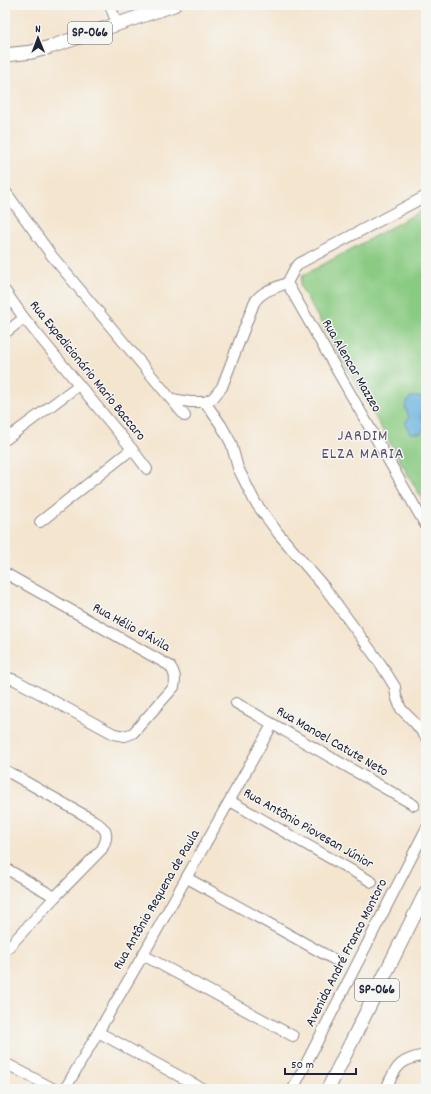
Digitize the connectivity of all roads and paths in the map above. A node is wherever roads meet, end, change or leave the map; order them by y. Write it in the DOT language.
graph roads {
  1 [pos="110,5"];
  2 [pos="174,5"];
  3 [pos="117,24"];
  4 [pos="5,55"];
  5 [pos="5,191"];
  6 [pos="426,196"];
  7 [pos="287,283"];
  8 [pos="5,291"];
  9 [pos="24,318"];
  10 [pos="5,333"];
  11 [pos="79,385"];
  12 [pos="172,399"];
  13 [pos="205,402"];
  14 [pos="185,416"];
  15 [pos="5,440"];
  16 [pos="132,449"];
  17 [pos="147,469"];
  18 [pos="40,522"];
  19 [pos="426,526"];
  20 [pos="5,573"];
  21 [pos="5,677"];
  22 [pos="236,703"];
  23 [pos="272,725"];
  24 [pos="426,737"];
  25 [pos="5,770"];
  26 [pos="230,801"];
  27 [pos="414,805"];
  28 [pos="426,829"];
  29 [pos="5,868"];
  30 [pos="187,878"];
  31 [pos="372,882"];
  32 [pos="426,892"];
  33 [pos="55,897"];
  34 [pos="5,951"];
  35 [pos="143,955"];
  36 [pos="335,960"];
  37 [pos="98,1032"];
  38 [pos="293,1036"];
  39 [pos="426,1055"];
  40 [pos="5,1063"];
  41 [pos="68,1088"];
  42 [pos="54,1089"];
  43 [pos="203,1089"];
  44 [pos="293,1089"];
  45 [pos="328,1089"];
  46 [pos="386,1089"];
  1 -- 3 [label="street"];
  2 -- 3 [label="main road, SP-066"];
  3 -- 4 [label="main road, SP-066"];
  5 -- 12 [label="street"];
  6 -- 7 [label="street"];
  7 -- 13 [label="street"];
  7 -- 19 [label="street, Rua Alencar Mazzeo"];
  8 -- 9 [label="street, Rua Expedicionário Mario Baccaro"];
  9 -- 10 [label="street"];
  9 -- 11 [label="street, Rua Expedicionário Mario Baccaro"];
  11 -- 15 [label="street"];
  11 -- 16 [label="street, Rua Expedicionário Mario Baccaro"];
  12 -- 13 [label="street"];
  12 -- 14 [label="street"];
  13 -- 24 [label="street"];
  16 -- 17 [label="street, Rua Expedicionário Mario Baccaro"];
  16 -- 18 [label="street"];
  20 -- 21 [label="street, Rua Hélio d'Ávila"];
  22 -- 23 [label="street, Rua Manoel Catute Neto"];
  23 -- 26 [label="street, Rua Antônio Requena de Paula"];
  23 -- 27 [label="street, Rua Manoel Catute Neto"];
  25 -- 33 [label="street"];
  26 -- 30 [label="street, Rua Antônio Requena de Paula"];
  26 -- 31 [label="street, Rua Antônio Piovesan Júnior"];
  28 -- 44 [label="street, Avenida André Franco Montoro"];
  29 -- 33 [label="street"];
  30 -- 35 [label="street, Rua Antônio Requena de Paula"];
  30 -- 36 [label="street"];
  32 -- 45 [label="main road, SP-066"];
  33 -- 34 [label="street"];
  35 -- 37 [label="street, Rua Antônio Requena de Paula"];
  35 -- 38 [label="street"];
  37 -- 41 [label="street, Rua Antônio Requena de Paula"];
  37 -- 43 [label="street"];
  39 -- 46 [label="street"];
  40 -- 42 [label="street"];
}
